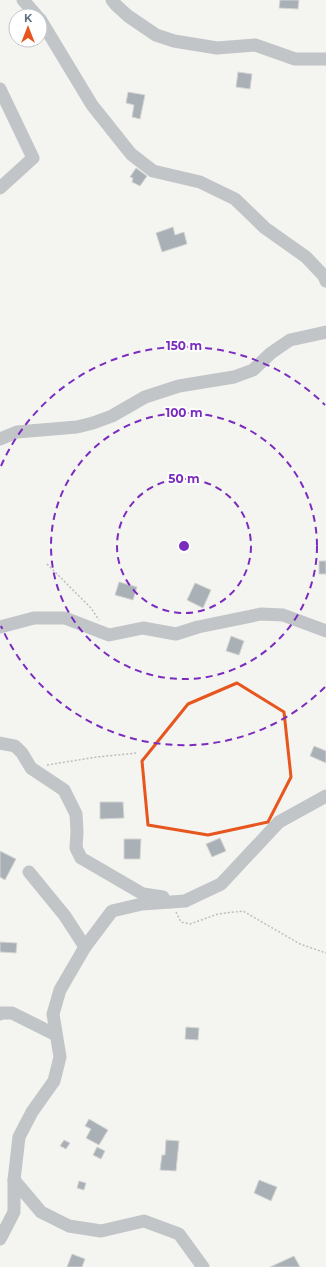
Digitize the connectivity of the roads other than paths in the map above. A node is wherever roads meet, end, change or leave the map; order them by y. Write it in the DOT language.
graph roads {
  1 [pos="23,0"];
  2 [pos="112,0"];
  3 [pos="30,8"];
  4 [pos="48,32"];
  5 [pos="326,59"];
  6 [pos="0,89"];
  7 [pos="0,188"];
  8 [pos="326,281"];
  9 [pos="326,332"];
  10 [pos="0,438"];
  11 [pos="0,627"];
  12 [pos="326,631"];
  13 [pos="0,743"];
  14 [pos="326,796"];
  15 [pos="29,872"];
  16 [pos="185,901"];
  17 [pos="85,947"];
  18 [pos="0,1014"];
  19 [pos="56,1035"];
  20 [pos="14,1180"];
  21 [pos="0,1239"];
  22 [pos="203,1267"];
  1 -- 3 [label="street"];
  2 -- 5 [label="street"];
  4 -- 8 [label="street"];
  6 -- 7 [label="street"];
  9 -- 10 [label="street"];
  11 -- 12 [label="street"];
  13 -- 16 [label="street"];
  14 -- 16 [label="street"];
  15 -- 17 [label="street"];
  16 -- 17 [label="street"];
  17 -- 19 [label="street"];
  18 -- 19 [label="street"];
  19 -- 20 [label="street"];
  20 -- 21 [label="street"];
  20 -- 22 [label="street"];
}
